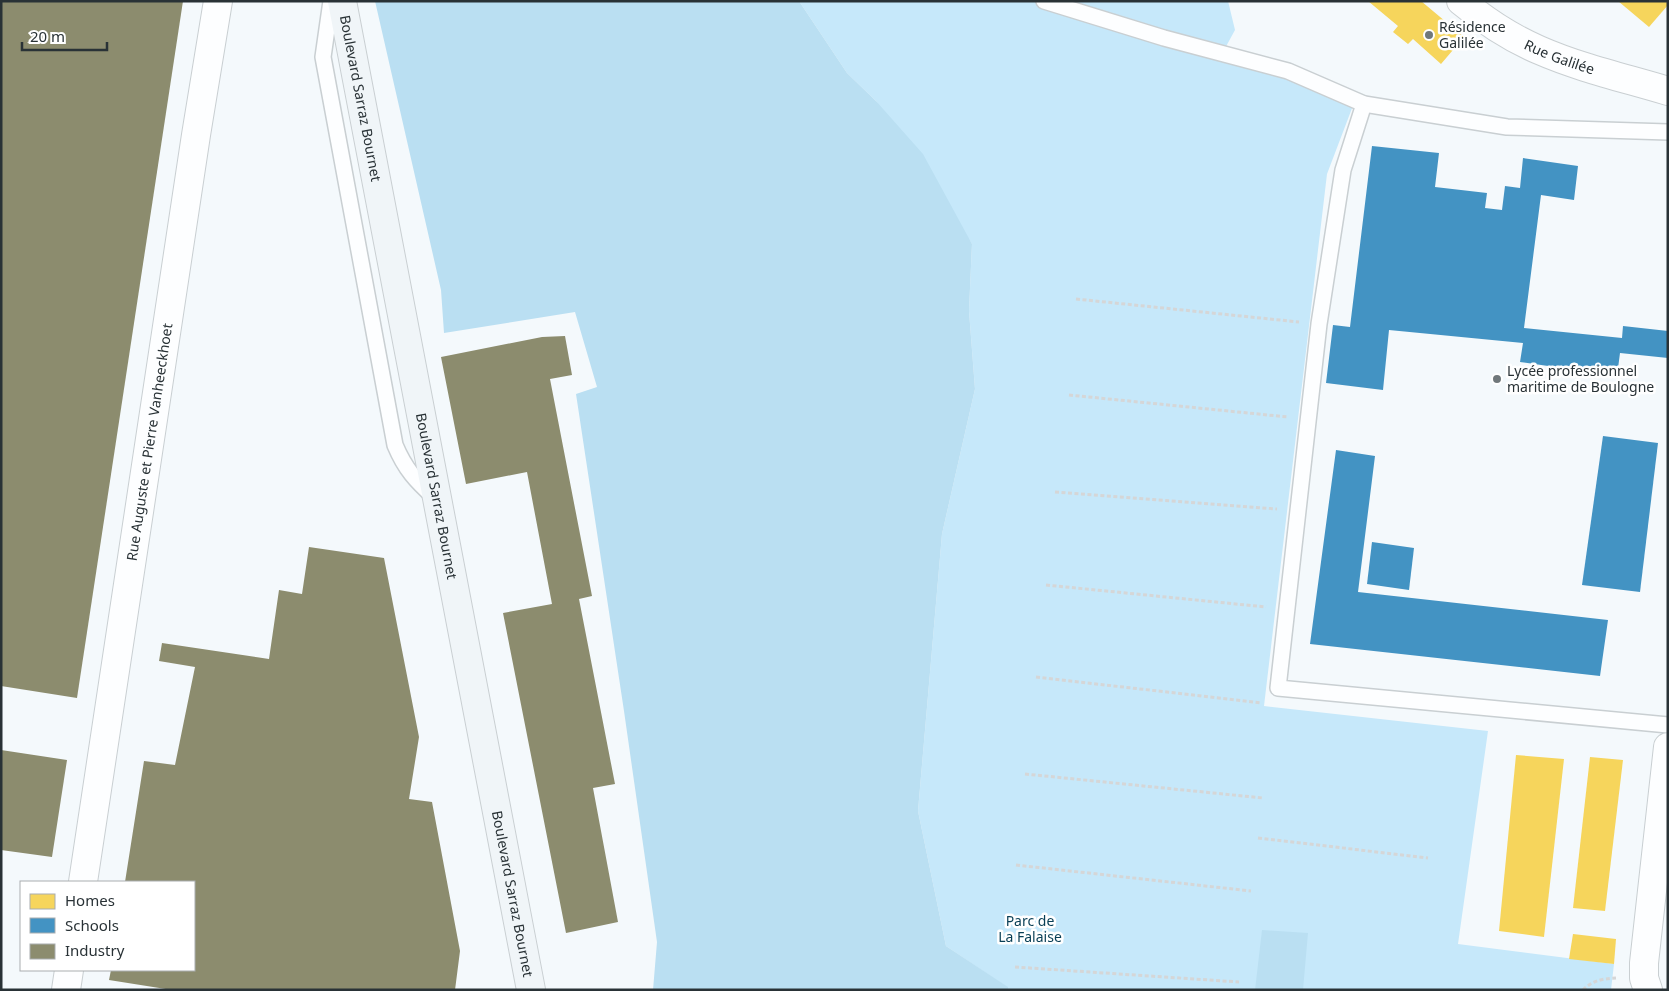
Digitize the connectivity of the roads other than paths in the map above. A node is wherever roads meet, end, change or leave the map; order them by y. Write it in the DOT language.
graph roads {
  1 [pos="218,1"];
  2 [pos="331,1"];
  3 [pos="342,1"];
  4 [pos="1044,1"];
  5 [pos="1461,1"];
  6 [pos="1668,91"];
  7 [pos="1364,104"];
  8 [pos="1668,132"];
  9 [pos="436,498"];
  10 [pos="1668,725"];
  11 [pos="1668,747"];
  12 [pos="1664,811"];
  13 [pos="83,881"];
  14 [pos="69,971"];
  15 [pos="1646,984"];
  16 [pos="66,990"];
  17 [pos="531,990"];
  1 -- 13 [label="street, Rue Auguste et Pierre Vanheeckhoet"];
  2 -- 9 [label="lane"];
  3 -- 9 [label="street, Boulevard Sarraz Bournet"];
  4 -- 7 [label="lane"];
  5 -- 6 [label="street, Rue Galilée"];
  7 -- 8 [label="lane"];
  7 -- 10 [label="lane"];
  9 -- 17 [label="street, Boulevard Sarraz Bournet"];
  11 -- 12 [label="street"];
  12 -- 15 [label="street"];
  14 -- 16 [label="street"];
}
